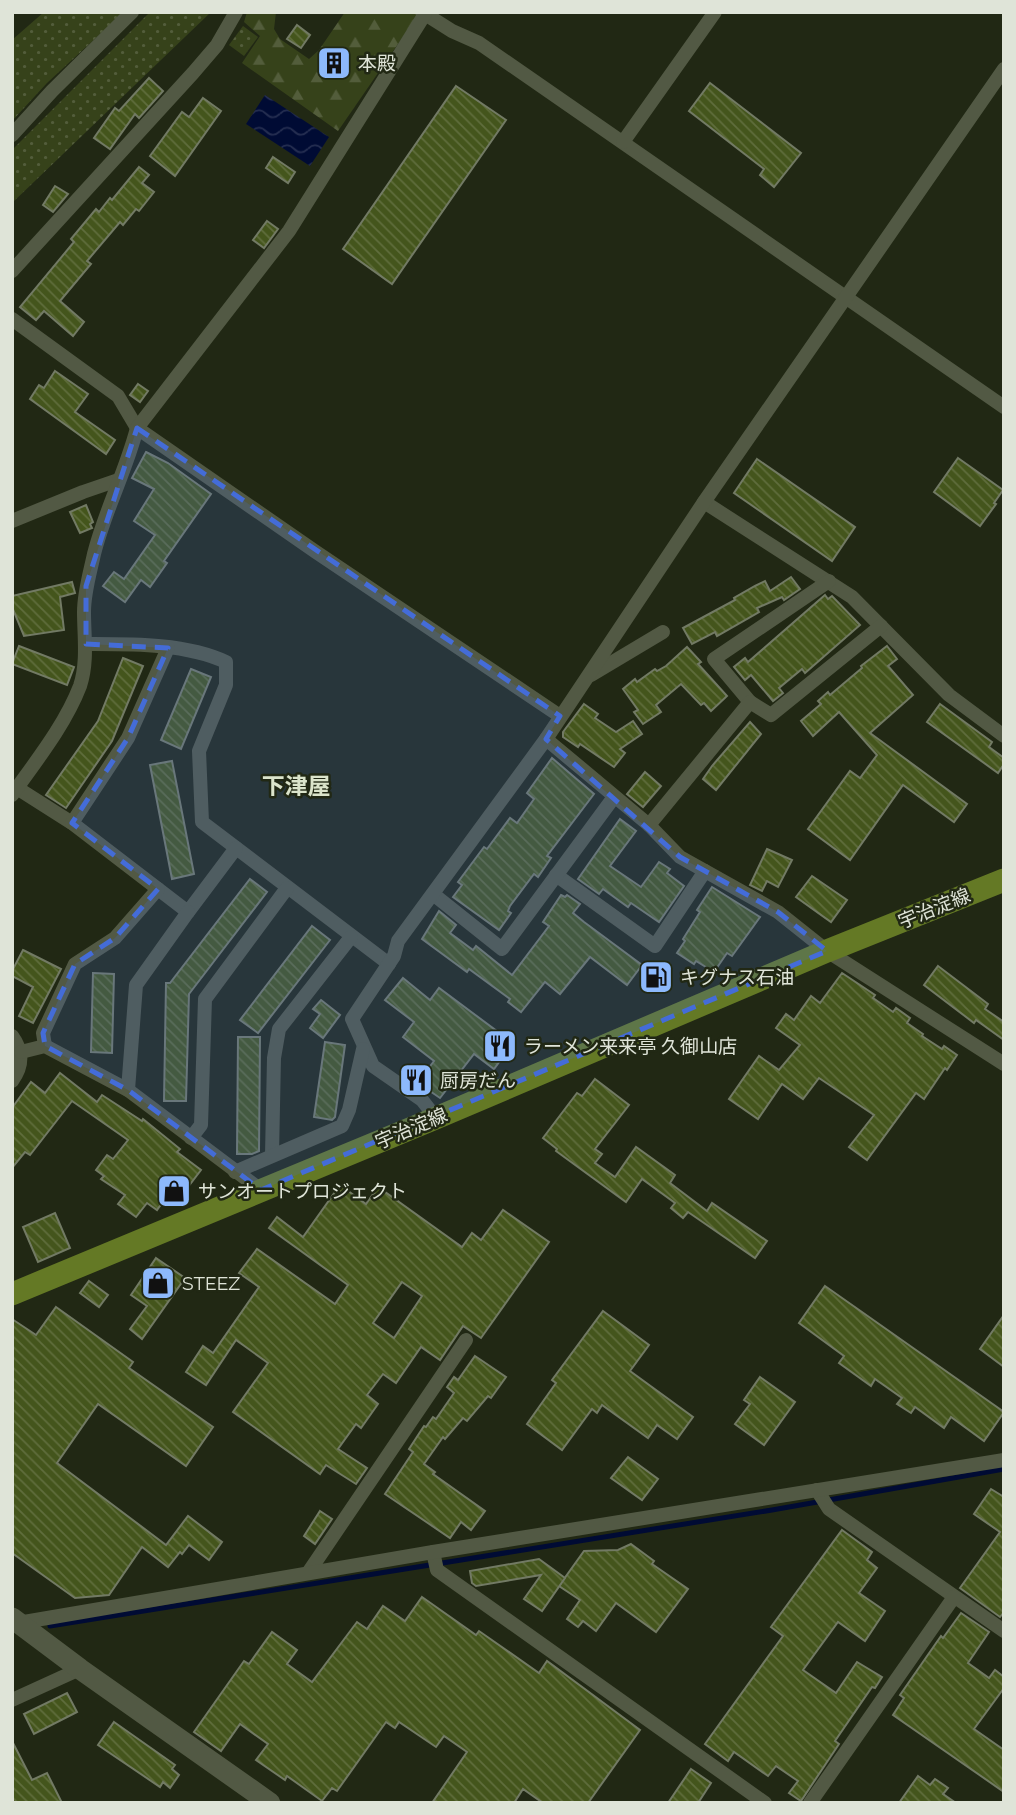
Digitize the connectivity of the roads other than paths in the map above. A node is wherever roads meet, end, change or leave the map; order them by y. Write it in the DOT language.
graph roads {
  1 [pos="132,12"];
  2 [pos="236,12"];
  3 [pos="715,12"];
  4 [pos="424,13"];
  5 [pos="1004,69"];
  6 [pos="12,135"];
  7 [pos="623,142"];
  8 [pos="12,271"];
  9 [pos="846,297"];
  10 [pos="12,319"];
  11 [pos="1004,407"];
  12 [pos="137,428"];
  13 [pos="118,480"];
  14 [pos="704,502"];
  15 [pos="12,521"];
  16 [pos="829,581"];
  17 [pos="881,626"];
  18 [pos="663,632"];
  19 [pos="86,644"];
  20 [pos="168,648"];
  21 [pos="587,677"];
  22 [pos="750,702"];
  23 [pos="560,716"];
  24 [pos="1004,736"];
  25 [pos="546,739"];
  26 [pos="15,791"];
  27 [pos="614,797"];
  28 [pos="72,823"];
  29 [pos="649,825"];
  30 [pos="236,848"];
  31 [pos="705,871"];
  32 [pos="556,876"];
  33 [pos="1004,880"];
  34 [pos="287,888"];
  35 [pos="158,889"];
  36 [pos="433,894"];
  37 [pos="188,912"];
  38 [pos="351,937"];
  39 [pos="827,951"];
  40 [pos="389,964"];
  41 [pos="12,1036"];
  42 [pos="45,1046"];
  43 [pos="363,1049"];
  44 [pos="21,1052"];
  45 [pos="1004,1064"];
  46 [pos="12,1081"];
  47 [pos="128,1090"];
  48 [pos="436,1118"];
  49 [pos="191,1138"];
  50 [pos="272,1155"];
  51 [pos="235,1172"];
  52 [pos="261,1190"];
  53 [pos="12,1294"];
  54 [pos="466,1340"];
  55 [pos="1004,1460"];
  56 [pos="817,1490"];
  57 [pos="433,1552"];
  58 [pos="308,1573"];
  59 [pos="954,1597"];
  60 [pos="15,1620"];
  61 [pos="1004,1631"];
  62 [pos="80,1669"];
  63 [pos="12,1700"];
  64 [pos="271,1803"];
  65 [pos="765,1803"];
  66 [pos="810,1803"];
  1 -- 6 [label="street"];
  2 -- 8 [label="street"];
  3 -- 7 [label="street"];
  4 -- 7 [label="street"];
  4 -- 12 [label="street"];
  5 -- 9 [label="street"];
  7 -- 9 [label="street"];
  9 -- 11 [label="street"];
  9 -- 14 [label="street"];
  10 -- 12 [label="street"];
  12 -- 13 [label="street"];
  12 -- 23 [label="street"];
  13 -- 15 [label="street"];
  13 -- 19 [label="street"];
  14 -- 16 [label="street"];
  14 -- 21 [label="street"];
  16 -- 17 [label="street"];
  16 -- 22 [label="street"];
  17 -- 22 [label="street"];
  17 -- 24 [label="street"];
  18 -- 21 [label="street"];
  19 -- 20 [label="street"];
  19 -- 26 [label="street"];
  20 -- 28 [label="street"];
  20 -- 30 [label="street"];
  21 -- 23 [label="street"];
  22 -- 29 [label="street"];
  23 -- 25 [label="street"];
  25 -- 27 [label="street"];
  25 -- 36 [label="street"];
  26 -- 28 [label="street"];
  27 -- 29 [label="street"];
  27 -- 32 [label="street"];
  28 -- 35 [label="street"];
  29 -- 31 [label="street"];
  30 -- 34 [label="street"];
  30 -- 37 [label="street"];
  31 -- 32 [label="street"];
  31 -- 39 [label="street"];
  32 -- 36 [label="street"];
  33 -- 39 [label="main road, 宇治淀線"];
  34 -- 38 [label="street"];
  34 -- 49 [label="street"];
  35 -- 37 [label="street"];
  35 -- 42 [label="street"];
  36 -- 40 [label="street"];
  37 -- 47 [label="street"];
  38 -- 40 [label="street"];
  38 -- 50 [label="street"];
  39 -- 45 [label="street"];
  39 -- 48 [label="main road, 宇治淀線"];
  40 -- 43 [label="street"];
  41 -- 44 [label="street"];
  42 -- 44 [label="street"];
  42 -- 47 [label="street"];
  43 -- 48 [label="street"];
  43 -- 50 [label="street"];
  44 -- 46 [label="street"];
  47 -- 49 [label="street"];
  48 -- 52 [label="main road, 宇治淀線"];
  49 -- 51 [label="street"];
  50 -- 51 [label="street"];
  51 -- 52 [label="street"];
  52 -- 53 [label="main road, 宇治淀線"];
  54 -- 58 [label="street"];
  55 -- 56 [label="street"];
  56 -- 57 [label="street"];
  56 -- 59 [label="street"];
  57 -- 58 [label="street"];
  57 -- 65 [label="street"];
  58 -- 60 [label="street"];
  59 -- 61 [label="street"];
  59 -- 66 [label="street"];
  60 -- 62 [label="street"];
  62 -- 63 [label="street"];
  62 -- 64 [label="street"];
}
